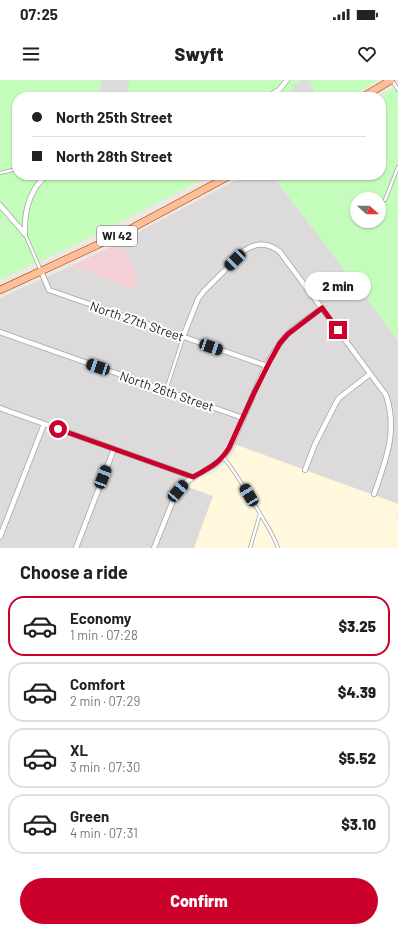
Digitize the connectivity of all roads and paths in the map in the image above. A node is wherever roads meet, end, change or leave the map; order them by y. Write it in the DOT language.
graph roads {
  1 [pos="287,80"];
  2 [pos="391,80"];
  3 [pos="398,90"];
  4 [pos="276,92"];
  5 [pos="371,92"];
  6 [pos="398,167"];
  7 [pos="12,170"];
  8 [pos="0,173"];
  9 [pos="40,180"];
  10 [pos="222,180"];
  11 [pos="386,195"];
  12 [pos="0,205"];
  13 [pos="25,234"];
  14 [pos="41,271"];
  15 [pos="0,290"];
  16 [pos="322,308"];
  17 [pos="0,332"];
  18 [pos="183,337"];
  19 [pos="267,366"];
  20 [pos="370,374"];
  21 [pos="165,391"];
  22 [pos="0,408"];
  23 [pos="243,418"];
  24 [pos="44,424"];
  25 [pos="114,449"];
  26 [pos="223,457"];
  27 [pos="305,470"];
  28 [pos="193,477"];
  29 [pos="374,494"];
  30 [pos="260,514"];
  31 [pos="0,537"];
  32 [pos="76,548"];
  33 [pos="154,548"];
  34 [pos="250,548"];
  35 [pos="278,548"];
  1 -- 4 [label="street"];
  2 -- 3 [label="lane"];
  2 -- 5 [label="main road"];
  6 -- 11 [label="lane"];
  7 -- 8 [label="lane"];
  9 -- 13 [label="street"];
  10 -- 14 [label="main road, WI 42"];
  12 -- 13 [label="street"];
  13 -- 14 [label="lane"];
  14 -- 15 [label="main road, WI 42"];
  14 -- 18 [label="street, North 27th Street"];
  16 -- 18 [label="street"];
  16 -- 19 [label="street"];
  16 -- 20 [label="street"];
  17 -- 21 [label="street, North 26th Street"];
  18 -- 19 [label="street, North 27th Street"];
  18 -- 21 [label="lane"];
  19 -- 23 [label="street"];
  20 -- 27 [label="street"];
  20 -- 29 [label="street"];
  21 -- 23 [label="street, North 26th Street"];
  22 -- 24 [label="street"];
  23 -- 26 [label="street"];
  24 -- 25 [label="street"];
  24 -- 31 [label="street"];
  25 -- 28 [label="street"];
  25 -- 32 [label="street"];
  26 -- 28 [label="street"];
  26 -- 30 [label="lane"];
  28 -- 33 [label="street"];
  30 -- 34 [label="lane"];
  30 -- 35 [label="lane"];
}
